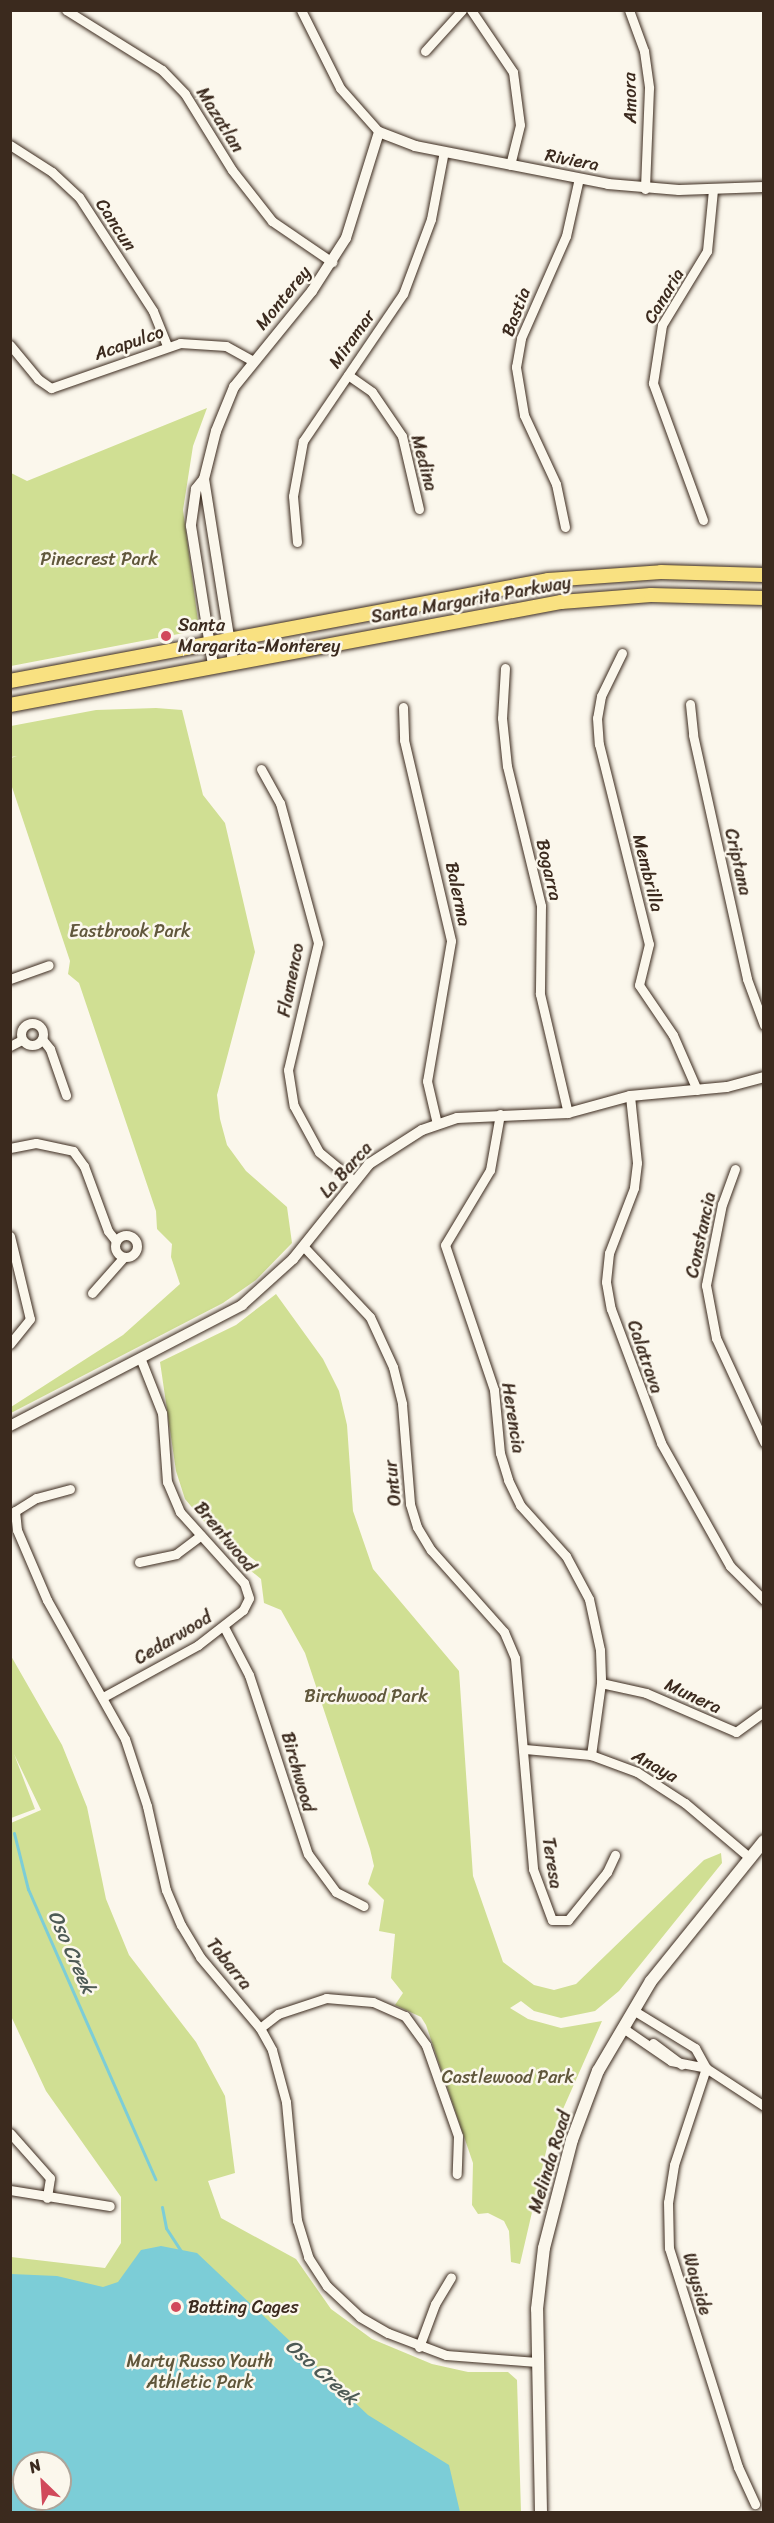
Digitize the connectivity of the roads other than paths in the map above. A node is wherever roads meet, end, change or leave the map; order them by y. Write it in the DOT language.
graph roads {
  1 [pos="66,10"];
  2 [pos="301,10"];
  3 [pos="462,10"];
  4 [pos="471,10"];
  5 [pos="629,10"];
  6 [pos="425,51"];
  7 [pos="379,132"];
  8 [pos="10,145"];
  9 [pos="444,151"];
  10 [pos="510,165"];
  11 [pos="579,178"];
  12 [pos="764,187"];
  13 [pos="645,189"];
  14 [pos="713,190"];
  15 [pos="332,262"];
  16 [pos="10,345"];
  17 [pos="167,345"];
  18 [pos="253,361"];
  19 [pos="348,375"];
  20 [pos="204,479"];
  21 [pos="419,509"];
  22 [pos="703,520"];
  23 [pos="210,525"];
  24 [pos="191,526"];
  25 [pos="565,527"];
  26 [pos="297,542"];
  27 [pos="764,575"];
  28 [pos="764,598"];
  29 [pos="228,639"];
  30 [pos="210,642"];
  31 [pos="622,653"];
  32 [pos="233,662"];
  33 [pos="213,666"];
  34 [pos="505,668"];
  35 [pos="10,681"];
  36 [pos="690,704"];
  37 [pos="10,705"];
  38 [pos="403,707"];
  39 [pos="261,769"];
  40 [pos="49,965"];
  41 [pos="10,979"];
  42 [pos="764,1025"];
  43 [pos="42,1039"];
  44 [pos="22,1040"];
  45 [pos="10,1046"];
  46 [pos="764,1077"];
  47 [pos="697,1090"];
  48 [pos="66,1095"];
  49 [pos="630,1096"];
  50 [pos="568,1113"];
  51 [pos="500,1114"];
  52 [pos="437,1124"];
  53 [pos="10,1148"];
  54 [pos="735,1169"];
  55 [pos="354,1181"];
  56 [pos="11,1237"];
  57 [pos="116,1241"];
  58 [pos="304,1247"];
  59 [pos="124,1257"];
  60 [pos="92,1293"];
  61 [pos="10,1344"];
  62 [pos="141,1360"];
  63 [pos="10,1426"];
  64 [pos="764,1442"];
  65 [pos="70,1489"];
  66 [pos="201,1535"];
  67 [pos="139,1562"];
  68 [pos="249,1598"];
  69 [pos="764,1600"];
  70 [pos="224,1627"];
  71 [pos="601,1683"];
  72 [pos="105,1696"];
  73 [pos="764,1712"];
  74 [pos="525,1749"];
  75 [pos="591,1755"];
  76 [pos="764,1840"];
  77 [pos="615,1855"];
  78 [pos="749,1857"];
  79 [pos="364,1906"];
  80 [pos="633,2010"];
  81 [pos="260,2028"];
  82 [pos="623,2028"];
  83 [pos="688,2044"];
  84 [pos="681,2063"];
  85 [pos="706,2068"];
  86 [pos="764,2106"];
  87 [pos="10,2133"];
  88 [pos="457,2174"];
  89 [pos="10,2190"];
  90 [pos="47,2198"];
  91 [pos="110,2206"];
  92 [pos="452,2277"];
  93 [pos="419,2347"];
  94 [pos="537,2362"];
  95 [pos="755,2504"];
  96 [pos="541,2512"];
  1 -- 15 [label="street, Mazatlan"];
  2 -- 7 [label="street"];
  3 -- 6 [label="street"];
  4 -- 10 [label="street"];
  5 -- 13 [label="street, Amora"];
  7 -- 9 [label="street, Riviera"];
  7 -- 15 [label="street, Monterey"];
  8 -- 17 [label="street, Cancun"];
  9 -- 10 [label="street, Riviera"];
  9 -- 19 [label="street, Miramar"];
  10 -- 11 [label="street, Riviera"];
  11 -- 13 [label="street, Riviera"];
  11 -- 25 [label="street, Bastia"];
  12 -- 14 [label="street, Riviera"];
  13 -- 14 [label="street, Riviera"];
  14 -- 22 [label="street, Canaria"];
  15 -- 18 [label="street, Monterey"];
  16 -- 17 [label="street, Acapulco"];
  17 -- 18 [label="street, Acapulco"];
  18 -- 20 [label="street, Monterey"];
  19 -- 21 [label="street, Medina"];
  19 -- 26 [label="street, Miramar"];
  20 -- 23 [label="street, Monterey"];
  20 -- 24 [label="street, Monterey"];
  23 -- 24 [label="street"];
  23 -- 29 [label="street, Monterey"];
  24 -- 30 [label="street, Monterey"];
  27 -- 29 [label="main road, Santa Margarita Parkway"];
  28 -- 32 [label="main road, Santa Margarita Parkway"];
  29 -- 30 [label="main road, Santa Margarita Parkway"];
  29 -- 32 [label="street, Monterey"];
  30 -- 33 [label="street, Monterey"];
  30 -- 35 [label="main road, Santa Margarita Parkway"];
  31 -- 47 [label="street, Membrilla"];
  32 -- 33 [label="main road, Santa Margarita Parkway"];
  33 -- 37 [label="main road, Santa Margarita Parkway"];
  34 -- 50 [label="street, Bogarra"];
  36 -- 42 [label="street, Criptana"];
  38 -- 52 [label="street, Balerma"];
  39 -- 55 [label="street, Flamenco"];
  40 -- 41 [label="street"];
  43 -- 44 [label="street"];
  43 -- 44 [label="street"];
  43 -- 48 [label="street"];
  44 -- 45 [label="street"];
  46 -- 47 [label="street, La Barca"];
  47 -- 49 [label="street, La Barca"];
  49 -- 50 [label="street, La Barca"];
  49 -- 69 [label="street, Calatrava"];
  50 -- 51 [label="street, La Barca"];
  51 -- 52 [label="street, La Barca"];
  51 -- 71 [label="street, Herencia"];
  52 -- 55 [label="street, La Barca"];
  53 -- 57 [label="street"];
  54 -- 64 [label="street, Constancia"];
  55 -- 58 [label="street, La Barca"];
  56 -- 61 [label="street"];
  57 -- 59 [label="street"];
  57 -- 59 [label="street"];
  58 -- 62 [label="street, La Barca"];
  58 -- 74 [label="street, Ontur"];
  59 -- 60 [label="street"];
  62 -- 63 [label="street, La Barca"];
  62 -- 66 [label="street, Brentwood"];
  65 -- 72 [label="street, Tobarra"];
  66 -- 67 [label="street"];
  66 -- 68 [label="street, Brentwood"];
  68 -- 70 [label="street, Cedarwood"];
  70 -- 72 [label="street, Cedarwood"];
  70 -- 79 [label="street, Birchwood"];
  71 -- 73 [label="street, Munera"];
  71 -- 75 [label="street, Herencia"];
  72 -- 81 [label="street, Tobarra"];
  74 -- 75 [label="street, Anaya"];
  74 -- 77 [label="street, Teresa"];
  75 -- 78 [label="street, Anaya"];
  76 -- 78 [label="main road, Melinda Road"];
  78 -- 80 [label="main road, Melinda Road"];
  80 -- 82 [label="main road, Melinda Road"];
  80 -- 83 [label="street"];
  81 -- 88 [label="street"];
  81 -- 93 [label="street, Tobarra"];
  82 -- 84 [label="street"];
  82 -- 94 [label="main road, Melinda Road"];
  83 -- 84 [label="street"];
  83 -- 85 [label="street"];
  84 -- 85 [label="street"];
  85 -- 86 [label="street"];
  85 -- 95 [label="street, Wayside"];
  87 -- 90 [label="street"];
  89 -- 90 [label="street"];
  90 -- 91 [label="street"];
  92 -- 93 [label="street"];
  93 -- 94 [label="street, Tobarra"];
  94 -- 96 [label="main road, Melinda Road"];
}
